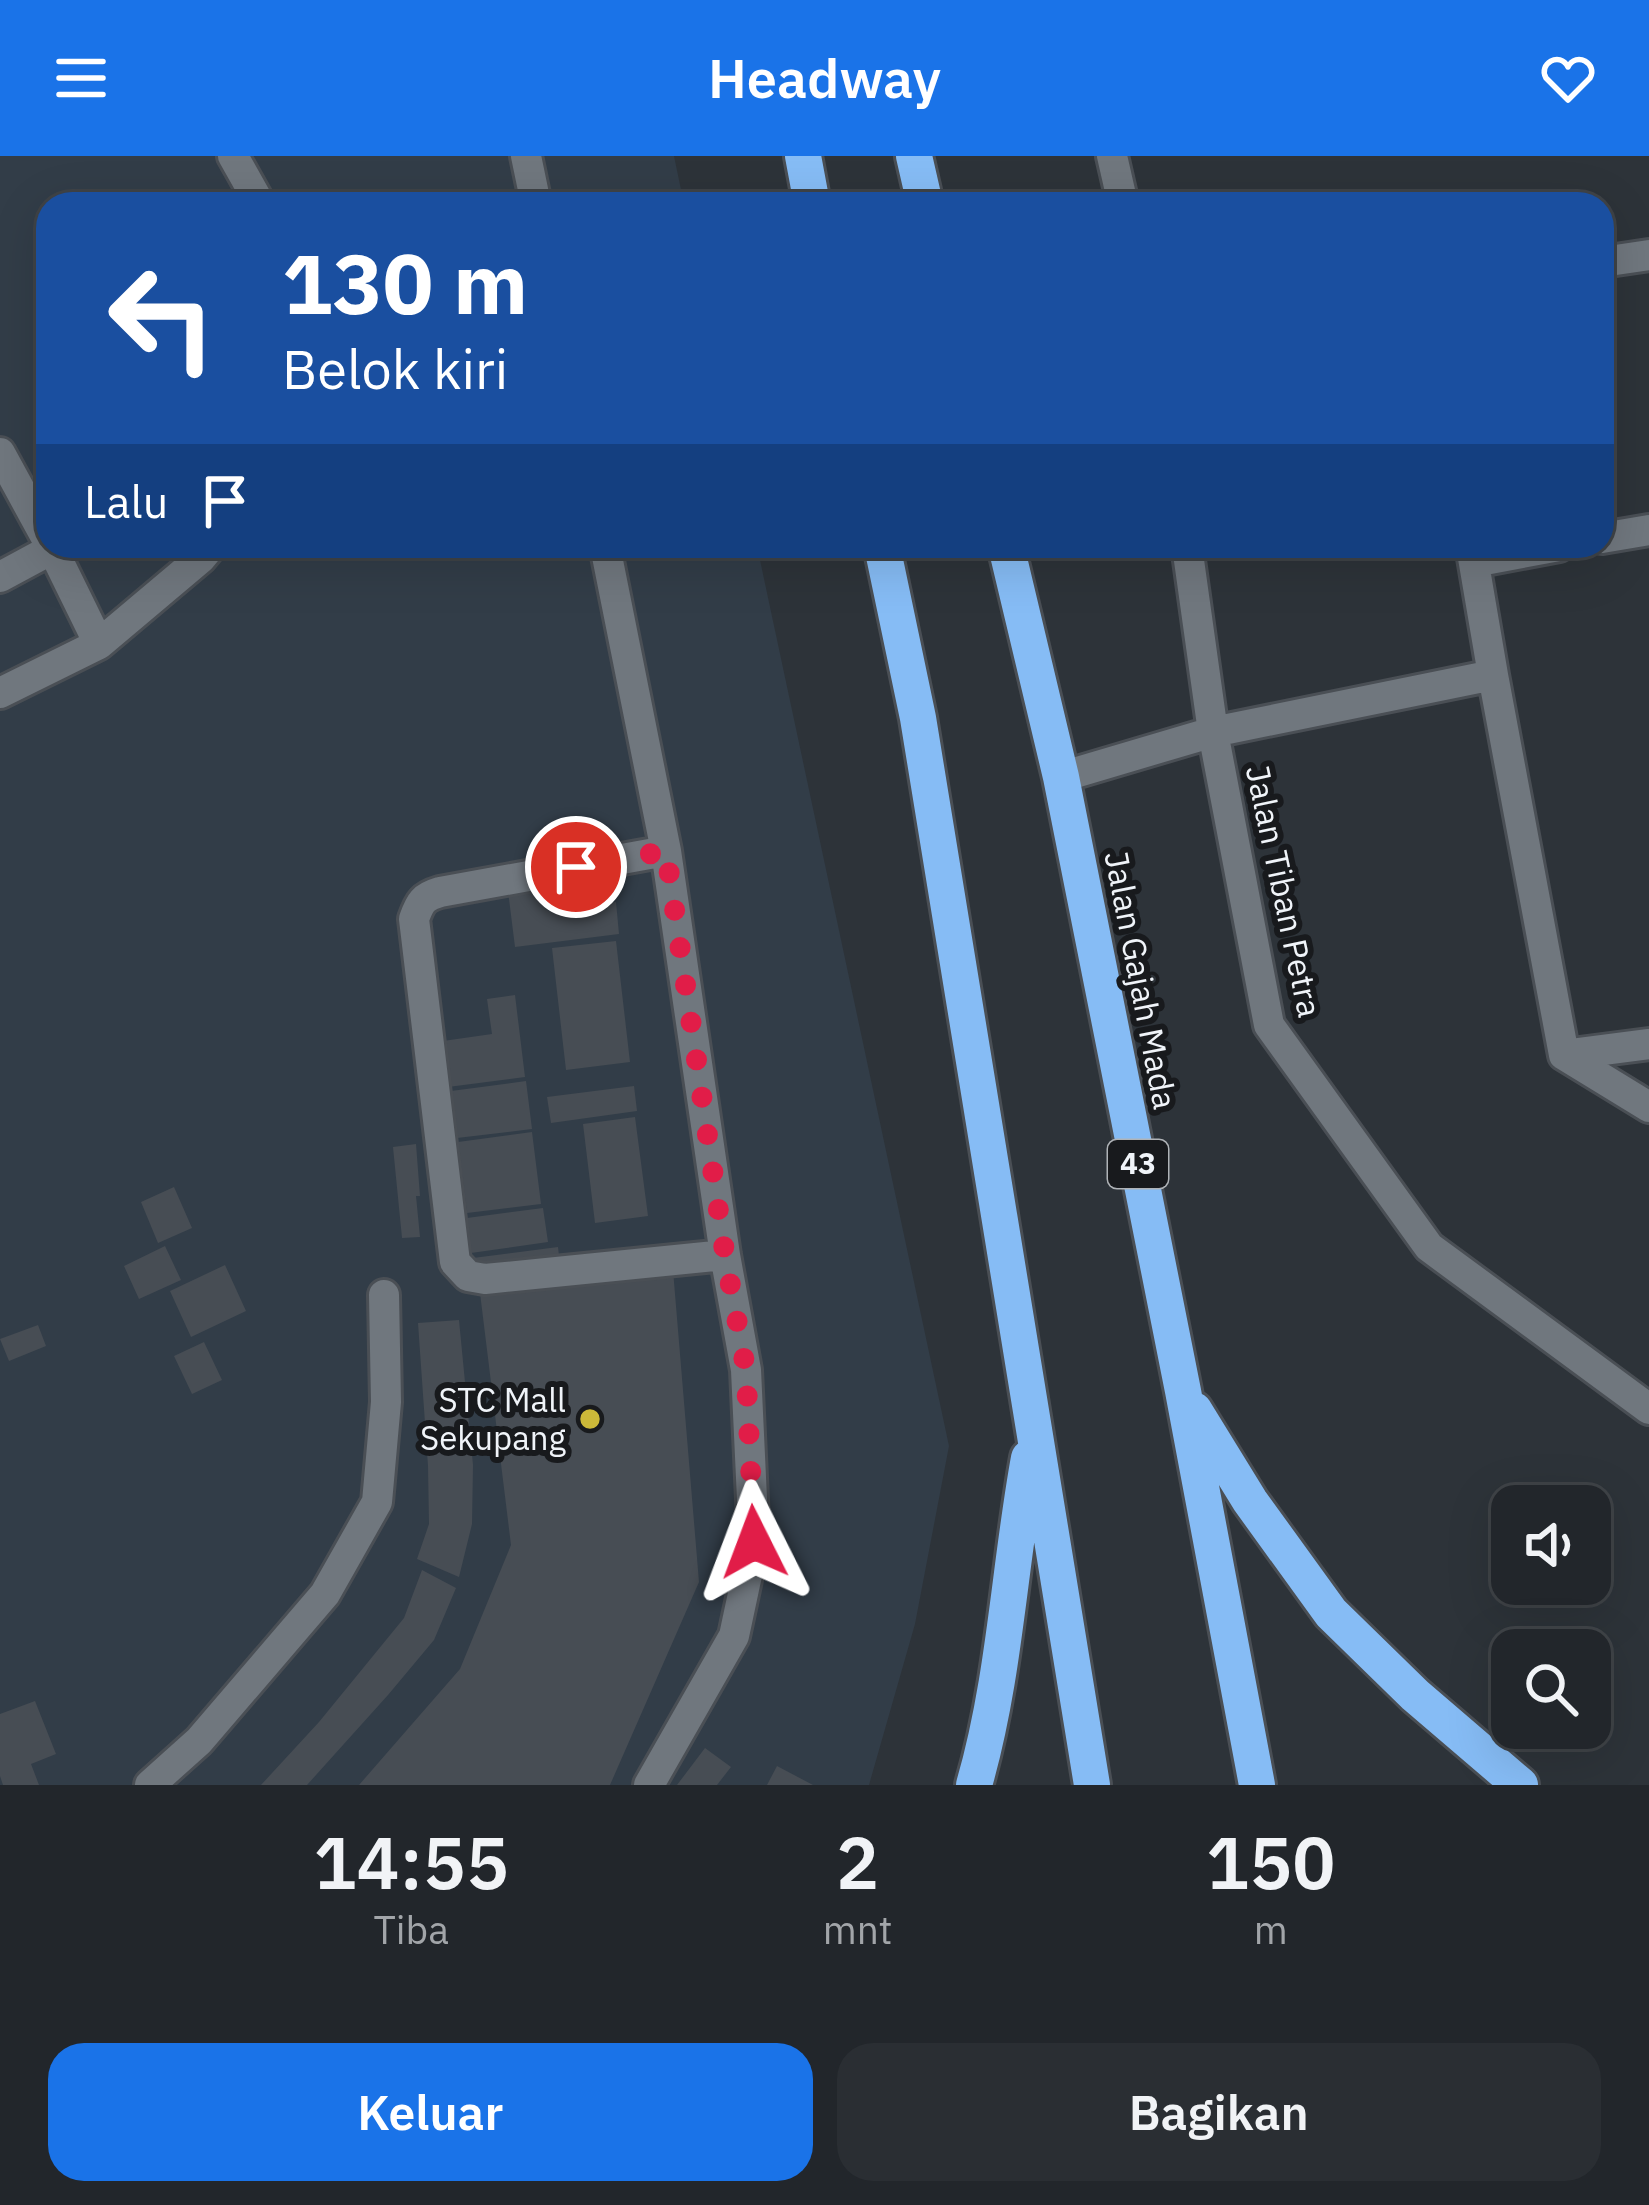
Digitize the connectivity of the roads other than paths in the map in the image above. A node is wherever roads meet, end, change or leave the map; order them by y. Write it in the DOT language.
graph roads {
  1 [pos="232,156"];
  2 [pos="526,156"];
  3 [pos="803,156"];
  4 [pos="914,156"];
  5 [pos="1112,156"];
  6 [pos="253,192"];
  7 [pos="534,192"];
  8 [pos="810,192"];
  9 [pos="923,192"];
  10 [pos="1120,192"];
  11 [pos="1649,254"];
  12 [pos="1614,260"];
  13 [pos="0,453"];
  14 [pos="12,506"];
  15 [pos="1649,530"];
  16 [pos="36,531"];
  17 [pos="1614,536"];
  18 [pos="36,554"];
  19 [pos="56,558"];
  20 [pos="201,558"];
  21 [pos="607,558"];
  22 [pos="885,558"];
  23 [pos="1009,558"];
  24 [pos="1189,558"];
  25 [pos="1473,558"];
  26 [pos="0,577"];
  27 [pos="99,644"];
  28 [pos="1492,675"];
  29 [pos="0,693"];
  30 [pos="1214,733"];
  31 [pos="1061,777"];
  32 [pos="666,851"];
  33 [pos="1649,1044"];
  34 [pos="1564,1055"];
  35 [pos="1649,1108"];
  36 [pos="725,1255"];
  37 [pos="384,1295"];
  38 [pos="1183,1391"];
  39 [pos="1649,1409"];
  40 [pos="1035,1429"];
  41 [pos="150,1785"];
  42 [pos="650,1785"];
  43 [pos="974,1785"];
  44 [pos="1092,1785"];
  45 [pos="1257,1785"];
  46 [pos="1520,1785"];
  1 -- 6 [label="street"];
  2 -- 7 [label="street"];
  3 -- 8 [label="highway"];
  4 -- 9 [label="highway"];
  5 -- 10 [label="street"];
  11 -- 12 [label="street"];
  13 -- 14 [label="street"];
  14 -- 16 [label="street"];
  15 -- 17 [label="street"];
  18 -- 26 [label="street"];
  19 -- 27 [label="street"];
  20 -- 27 [label="street"];
  21 -- 32 [label="street"];
  22 -- 40 [label="highway"];
  23 -- 31 [label="highway, Jalan Gajah Mada / 43"];
  24 -- 30 [label="street, Jalan Tiban Petra"];
  25 -- 28 [label="street"];
  27 -- 29 [label="street"];
  28 -- 30 [label="street, Jalan Tiban Petra"];
  28 -- 34 [label="street"];
  30 -- 31 [label="street, Jalan Tiban Petra"];
  30 -- 39 [label="street, Jalan Tiban Petra"];
  31 -- 38 [label="highway, Jalan Gajah Mada / 43"];
  32 -- 36 [label="street"];
  32 -- 36 [label="street"];
  33 -- 34 [label="street"];
  34 -- 35 [label="street"];
  36 -- 42 [label="street"];
  37 -- 41 [label="street"];
  38 -- 45 [label="highway, Jalan Gajah Mada / 43"];
  38 -- 46 [label="highway"];
  40 -- 43 [label="highway"];
  40 -- 44 [label="highway"];
}
